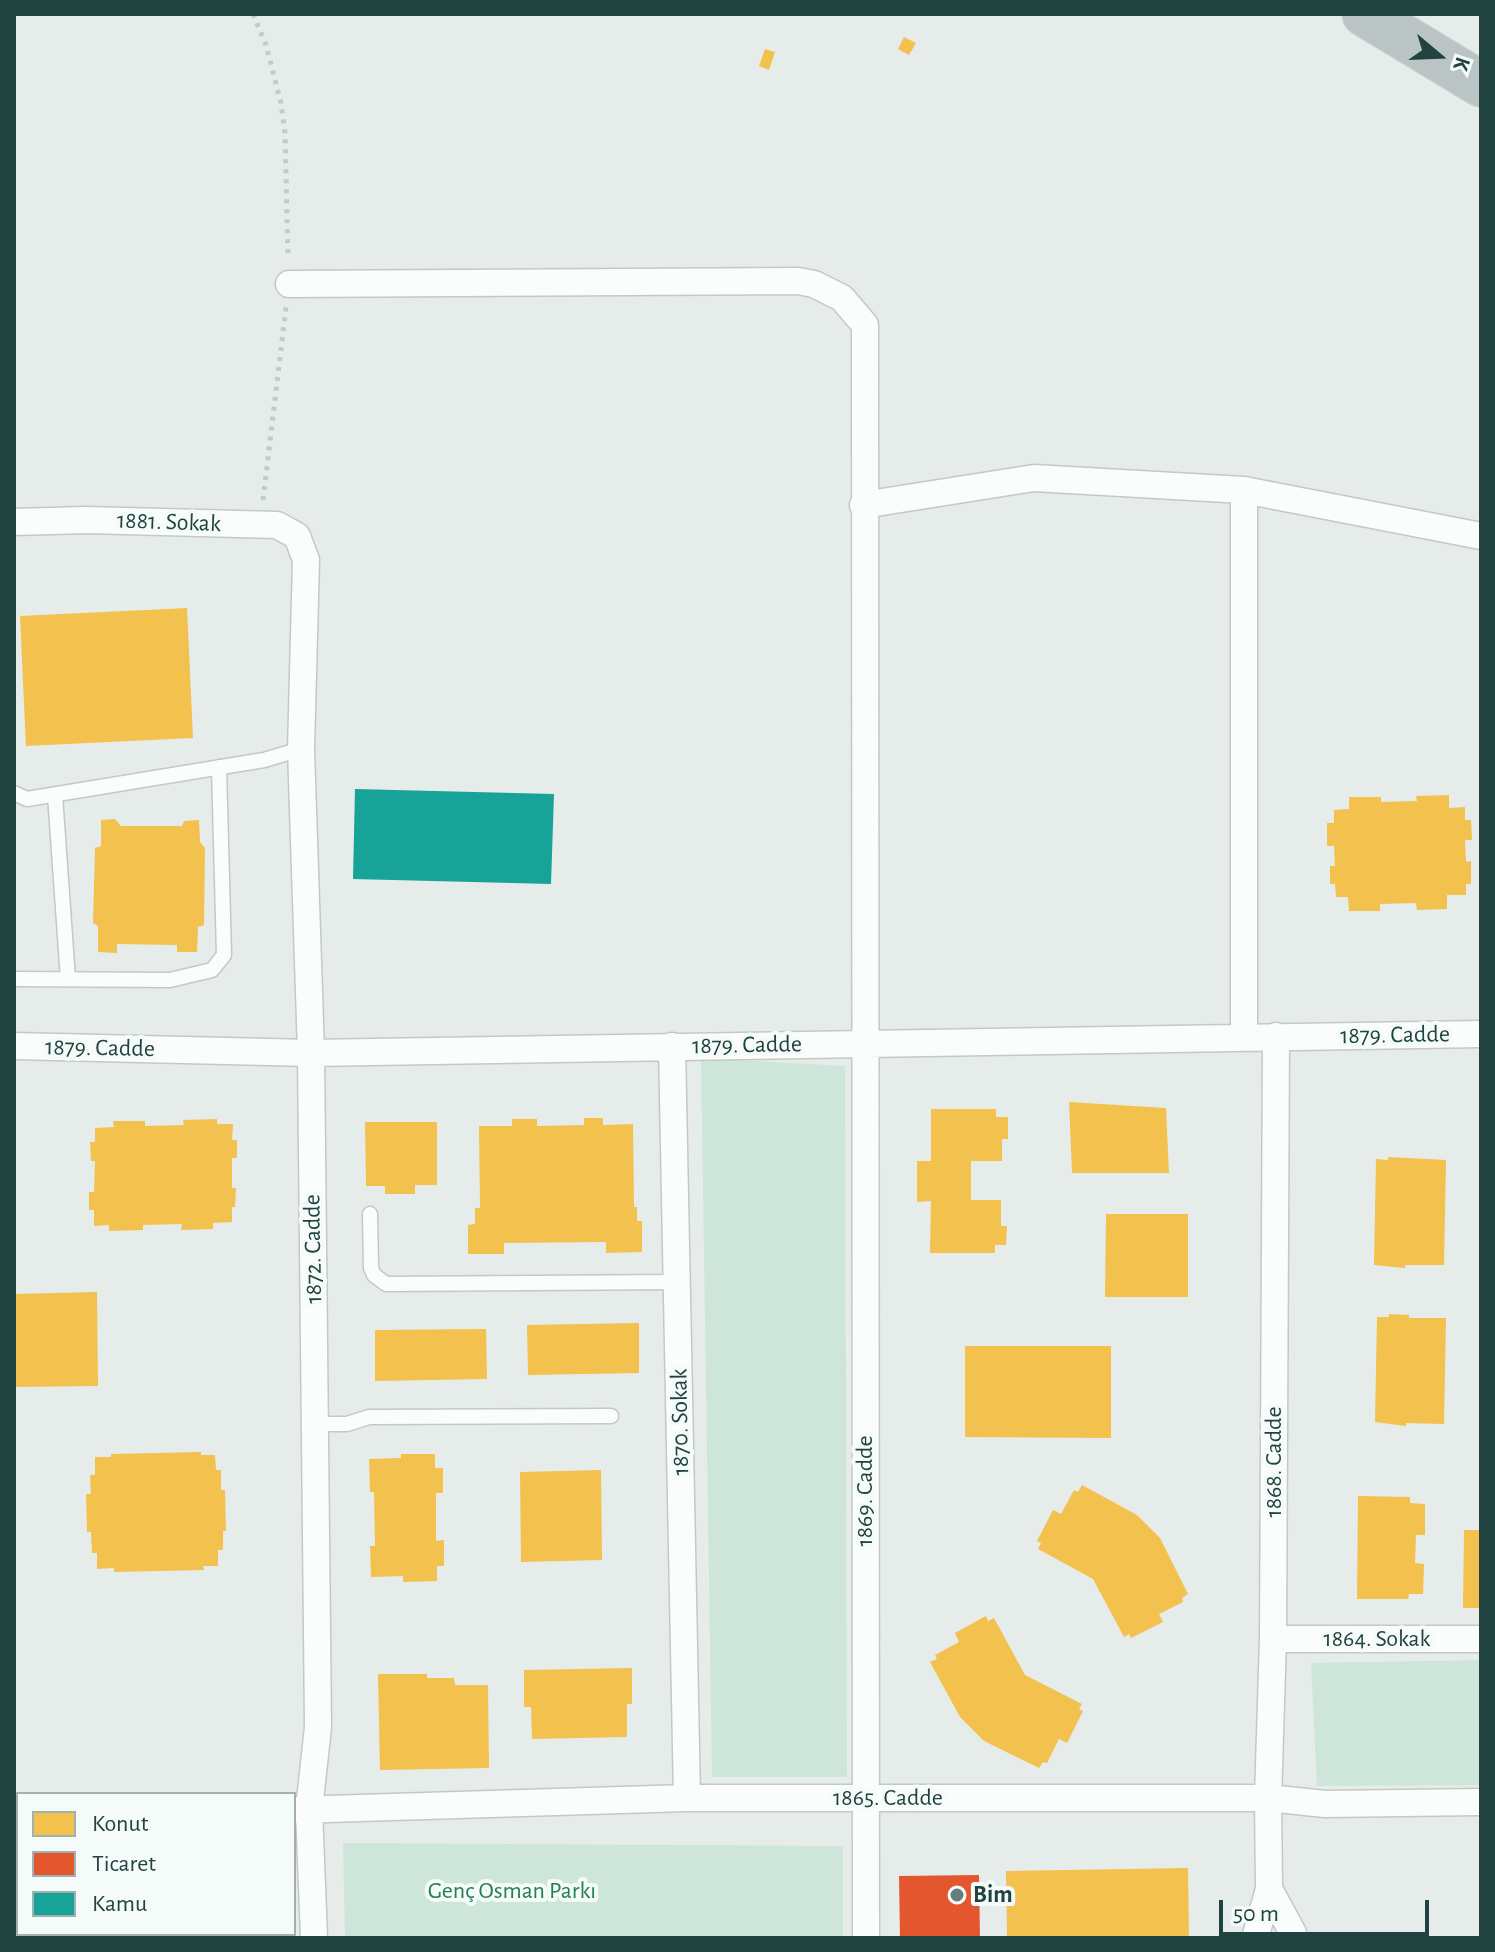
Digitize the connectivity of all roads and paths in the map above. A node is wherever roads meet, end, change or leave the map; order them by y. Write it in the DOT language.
graph roads {
  1 [pos="1365,14"];
  2 [pos="1481,84"];
  3 [pos="289,284"];
  4 [pos="1244,490"];
  5 [pos="863,505"];
  6 [pos="14,522"];
  7 [pos="1481,536"];
  8 [pos="306,560"];
  9 [pos="301,749"];
  10 [pos="219,767"];
  11 [pos="14,793"];
  12 [pos="55,795"];
  13 [pos="14,979"];
  14 [pos="68,979"];
  15 [pos="1481,1034"];
  16 [pos="1276,1036"];
  17 [pos="1244,1037"];
  18 [pos="865,1044"];
  19 [pos="14,1046"];
  20 [pos="672,1046"];
  21 [pos="311,1053"];
  22 [pos="370,1214"];
  23 [pos="677,1282"];
  24 [pos="611,1416"];
  25 [pos="315,1424"];
  26 [pos="1273,1639"];
  27 [pos="1481,1639"];
  28 [pos="687,1798"];
  29 [pos="866,1798"];
  30 [pos="1268,1798"];
  31 [pos="1481,1802"];
  32 [pos="301,1809"];
  33 [pos="1269,1889"];
  34 [pos="314,1938"];
  35 [pos="866,1938"];
  36 [pos="1255,1938"];
  37 [pos="1293,1938"];
  1 -- 2 [label="highway"];
  3 -- 5 [label="street, 1869. Cadde"];
  4 -- 5 [label="street"];
  4 -- 7 [label="street"];
  4 -- 17 [label="street"];
  5 -- 18 [label="street, 1869. Cadde"];
  6 -- 8 [label="street, 1881. Sokak"];
  8 -- 9 [label="street, 1872. Cadde"];
  9 -- 10 [label="lane"];
  9 -- 21 [label="street, 1872. Cadde"];
  10 -- 12 [label="lane"];
  10 -- 14 [label="lane"];
  11 -- 12 [label="lane"];
  12 -- 14 [label="lane"];
  13 -- 14 [label="lane"];
  15 -- 16 [label="street, 1879. Cadde"];
  16 -- 17 [label="street, 1879. Cadde"];
  16 -- 26 [label="street, 1868. Cadde"];
  17 -- 18 [label="street, 1879. Cadde"];
  18 -- 20 [label="street, 1879. Cadde"];
  18 -- 29 [label="street, 1869. Cadde"];
  19 -- 21 [label="street, 1879. Cadde"];
  20 -- 21 [label="street, 1879. Cadde"];
  20 -- 23 [label="street, 1870. Sokak"];
  21 -- 25 [label="street, 1872. Cadde"];
  22 -- 23 [label="lane"];
  23 -- 28 [label="street, 1870. Sokak"];
  24 -- 25 [label="lane"];
  25 -- 32 [label="street, 1872. Cadde"];
  26 -- 27 [label="street, 1864. Sokak"];
  26 -- 30 [label="street, 1868. Cadde"];
  28 -- 29 [label="street, 1865. Cadde"];
  28 -- 32 [label="street, 1865. Cadde"];
  29 -- 30 [label="street, 1865. Cadde"];
  29 -- 35 [label="street, 1869. Cadde"];
  30 -- 31 [label="street, 1865. Cadde"];
  30 -- 33 [label="street, 1868. Cadde"];
  32 -- 34 [label="street, 1872. Cadde"];
  33 -- 36 [label="street, 1868. Cadde"];
  33 -- 37 [label="street, 1868. Cadde"];
}
